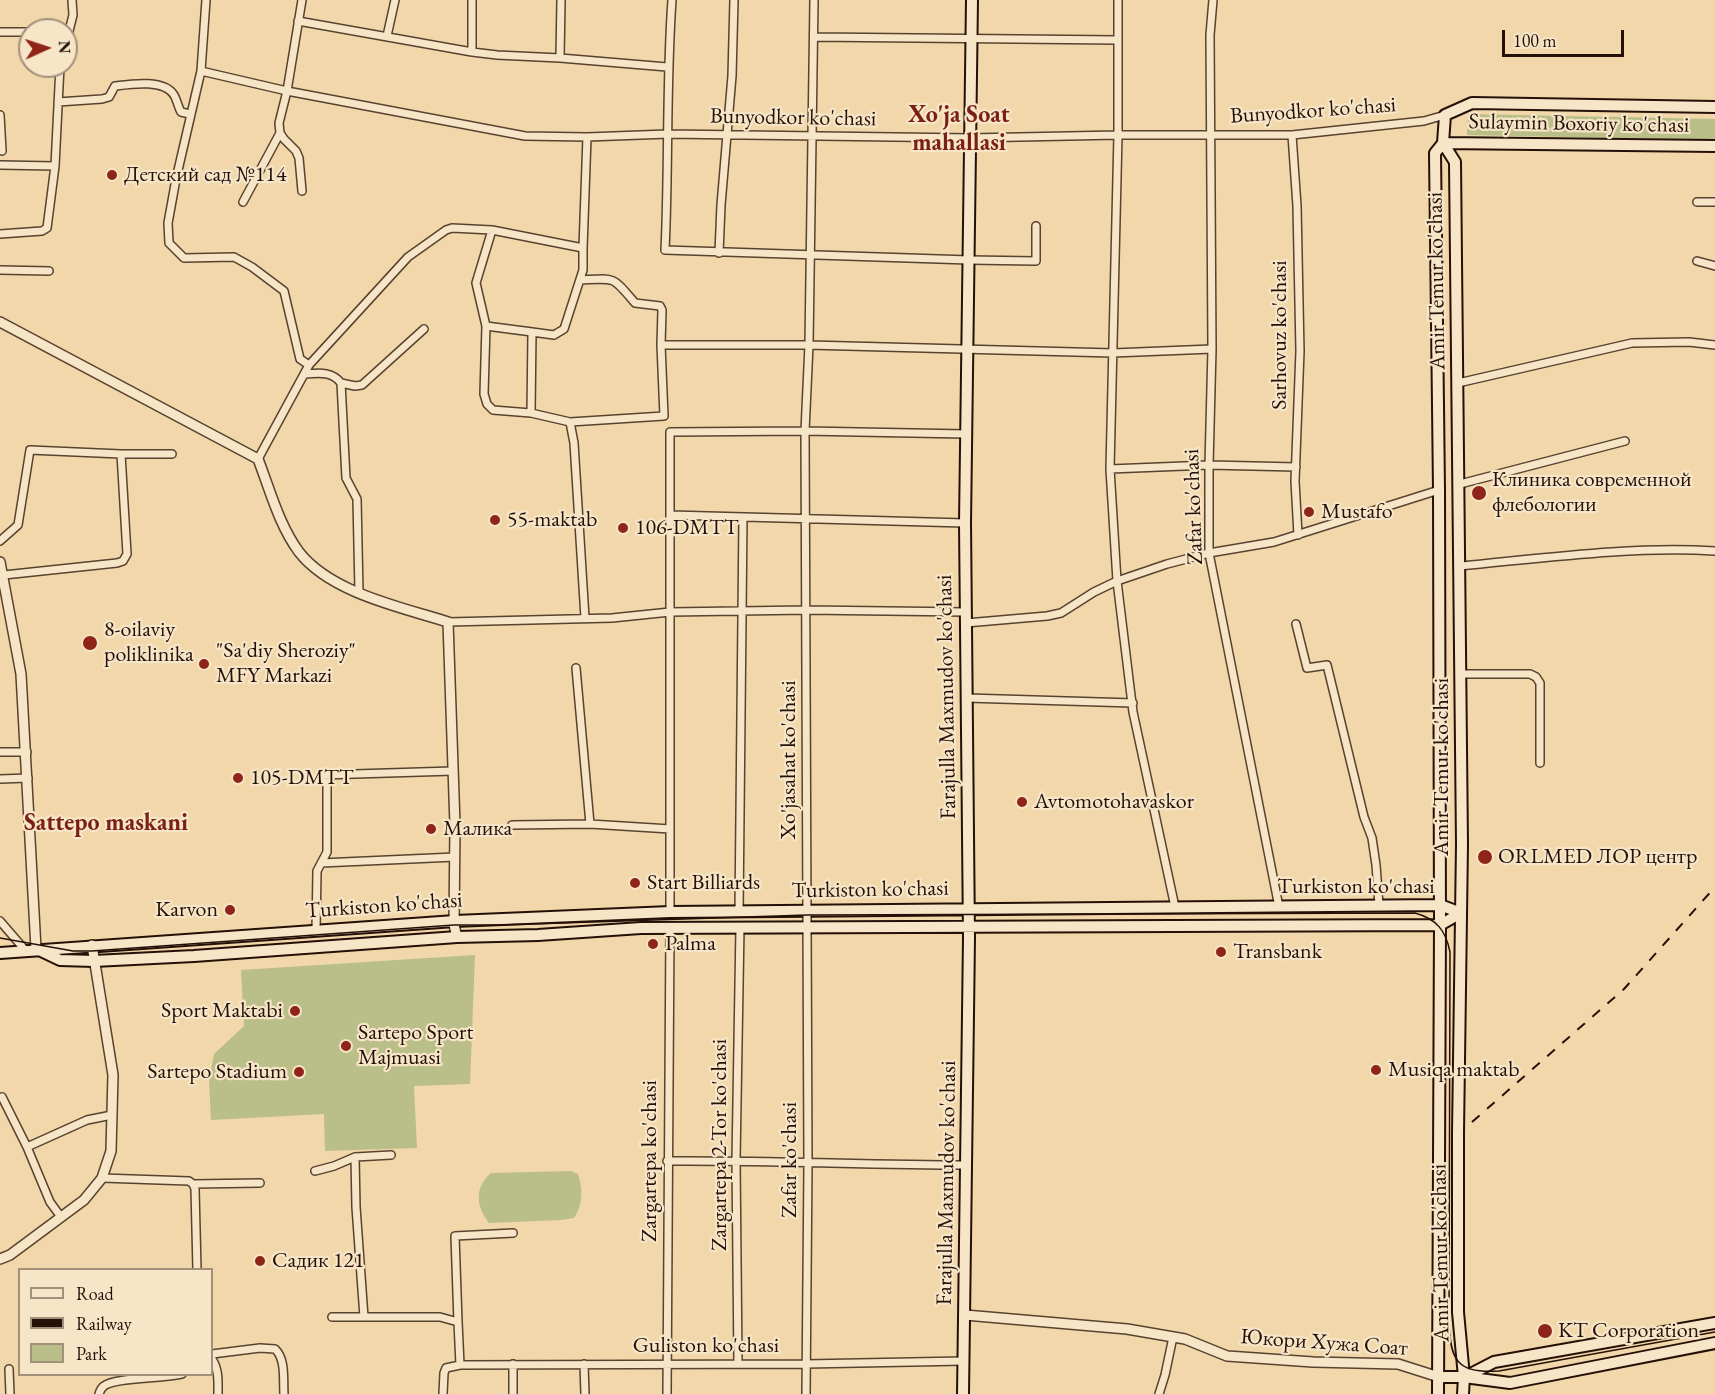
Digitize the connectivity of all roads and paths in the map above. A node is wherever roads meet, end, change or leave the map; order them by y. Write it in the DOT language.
graph roads {
  1 [pos="72,0"];
  2 [pos="206,0"];
  3 [pos="302,0"];
  4 [pos="395,0"];
  5 [pos="472,0"];
  6 [pos="561,0"];
  7 [pos="672,0"];
  8 [pos="734,0"];
  9 [pos="814,0"];
  10 [pos="972,0"];
  11 [pos="1118,0"];
  12 [pos="1213,0"];
  13 [pos="72,18"];
  14 [pos="298,21"];
  15 [pos="0,32"];
  16 [pos="18,32"];
  17 [pos="387,36"];
  18 [pos="814,37"];
  19 [pos="971,38"];
  20 [pos="1117,40"];
  21 [pos="472,52"];
  22 [pos="560,58"];
  23 [pos="668,67"];
  24 [pos="201,71"];
  25 [pos="59,78"];
  26 [pos="287,91"];
  27 [pos="58,102"];
  28 [pos="1715,106"];
  29 [pos="190,114"];
  30 [pos="0,115"];
  31 [pos="1445,115"];
  32 [pos="280,133"];
  33 [pos="668,134"];
  34 [pos="728,134"];
  35 [pos="1118,135"];
  36 [pos="1211,135"];
  37 [pos="1292,135"];
  38 [pos="811,136"];
  39 [pos="587,137"];
  40 [pos="970,138"];
  41 [pos="1443,143"];
  42 [pos="1715,146"];
  43 [pos="2,152"];
  44 [pos="0,165"];
  45 [pos="55,166"];
  46 [pos="302,191"];
  47 [pos="243,202"];
  48 [pos="1697,202"];
  49 [pos="1715,202"];
  50 [pos="1036,226"];
  51 [pos="492,230"];
  52 [pos="0,234"];
  53 [pos="583,248"];
  54 [pos="719,253"];
  55 [pos="809,256"];
  56 [pos="969,260"];
  57 [pos="1697,261"];
  58 [pos="1715,266"];
  59 [pos="0,270"];
  60 [pos="49,271"];
  61 [pos="581,280"];
  62 [pos="0,322"];
  63 [pos="486,326"];
  64 [pos="424,329"];
  65 [pos="532,332"];
  66 [pos="661,345"];
  67 [pos="808,345"];
  68 [pos="1715,345"];
  69 [pos="968,348"];
  70 [pos="1212,349"];
  71 [pos="1113,353"];
  72 [pos="309,365"];
  73 [pos="305,374"];
  74 [pos="341,383"];
  75 [pos="1458,383"];
  76 [pos="531,412"];
  77 [pos="570,422"];
  78 [pos="805,431"];
  79 [pos="966,434"];
  80 [pos="1625,441"];
  81 [pos="121,454"];
  82 [pos="172,454"];
  83 [pos="258,459"];
  84 [pos="1209,465"];
  85 [pos="1296,467"];
  86 [pos="1110,469"];
  87 [pos="1460,484"];
  88 [pos="1439,490"];
  89 [pos="671,515"];
  90 [pos="742,517"];
  91 [pos="806,518"];
  92 [pos="965,523"];
  93 [pos="1298,535"];
  94 [pos="0,541"];
  95 [pos="1715,551"];
  96 [pos="1209,553"];
  97 [pos="0,562"];
  98 [pos="1460,566"];
  99 [pos="4,575"];
  100 [pos="1117,581"];
  101 [pos="360,592"];
  102 [pos="807,610"];
  103 [pos="741,611"];
  104 [pos="670,612"];
  105 [pos="966,617"];
  106 [pos="585,618"];
  107 [pos="448,622"];
  108 [pos="1296,624"];
  109 [pos="576,668"];
  110 [pos="1461,674"];
  111 [pos="967,698"];
  112 [pos="1133,703"];
  113 [pos="0,752"];
  114 [pos="27,752"];
  115 [pos="1540,763"];
  116 [pos="453,771"];
  117 [pos="27,778"];
  118 [pos="0,779"];
  119 [pos="590,824"];
  120 [pos="512,825"];
  121 [pos="670,829"];
  122 [pos="455,857"];
  123 [pos="321,863"];
  124 [pos="1379,905"];
  125 [pos="1440,905"];
  126 [pos="1175,907"];
  127 [pos="1280,907"];
  128 [pos="969,908"];
  129 [pos="807,910"];
  130 [pos="670,912"];
  131 [pos="739,912"];
  132 [pos="1461,913"];
  133 [pos="0,921"];
  134 [pos="455,921"];
  135 [pos="1440,925"];
  136 [pos="740,927"];
  137 [pos="806,927"];
  138 [pos="969,927"];
  139 [pos="670,928"];
  140 [pos="316,930"];
  141 [pos="0,933"];
  142 [pos="9,933"];
  143 [pos="457,937"];
  144 [pos="92,945"];
  145 [pos="31,949"];
  146 [pos="0,953"];
  147 [pos="94,961"];
  148 [pos="2,1097"];
  149 [pos="112,1115"];
  150 [pos="27,1147"];
  151 [pos="391,1155"];
  152 [pos="355,1158"];
  153 [pos="736,1160"];
  154 [pos="668,1161"];
  155 [pos="808,1163"];
  156 [pos="967,1165"];
  157 [pos="315,1171"];
  158 [pos="102,1178"];
  159 [pos="260,1183"];
  160 [pos="193,1184"];
  161 [pos="61,1217"];
  162 [pos="513,1233"];
  163 [pos="0,1259"];
  164 [pos="197,1268"];
  165 [pos="965,1315"];
  166 [pos="332,1317"];
  167 [pos="363,1317"];
  168 [pos="458,1322"];
  169 [pos="1715,1323"];
  170 [pos="1173,1337"];
  171 [pos="1715,1343"];
  172 [pos="213,1354"];
  173 [pos="964,1360"];
  174 [pos="213,1361"];
  175 [pos="584,1364"];
  176 [pos="738,1364"];
  177 [pos="806,1364"];
  178 [pos="460,1365"];
  179 [pos="513,1365"];
  180 [pos="667,1365"];
  181 [pos="9,1369"];
  182 [pos="175,1376"];
  183 [pos="1439,1377"];
  184 [pos="1464,1377"];
  185 [pos="10,1394"];
  186 [pos="99,1394"];
  187 [pos="218,1394"];
  188 [pos="284,1394"];
  189 [pos="443,1394"];
  190 [pos="513,1394"];
  191 [pos="585,1394"];
  192 [pos="667,1394"];
  193 [pos="806,1394"];
  194 [pos="963,1394"];
  195 [pos="1159,1394"];
  196 [pos="1438,1394"];
  197 [pos="1463,1394"];
  1 -- 13 [label="street"];
  2 -- 24 [label="street"];
  3 -- 14 [label="street"];
  4 -- 17 [label="street"];
  5 -- 21 [label="street"];
  6 -- 22 [label="street"];
  7 -- 23 [label="street"];
  8 -- 34 [label="street"];
  9 -- 18 [label="street, Xo'jasahat ko'chasi"];
  10 -- 19 [label="main road, Farajulla Maxmudov ko'chasi"];
  11 -- 20 [label="street"];
  12 -- 36 [label="street, Zafar ko'chasi"];
  14 -- 17 [label="street"];
  14 -- 26 [label="street"];
  15 -- 16 [label="street"];
  17 -- 21 [label="street"];
  18 -- 19 [label="street"];
  18 -- 38 [label="street, Xo'jasahat ko'chasi"];
  19 -- 20 [label="street"];
  19 -- 40 [label="main road, Farajulla Maxmudov ko'chasi"];
  20 -- 35 [label="street"];
  21 -- 22 [label="street"];
  22 -- 23 [label="street"];
  23 -- 33 [label="street"];
  24 -- 26 [label="street, Bunyodkor ko'chasi"];
  24 -- 29 [label="street"];
  25 -- 27 [label="street"];
  26 -- 32 [label="street"];
  26 -- 39 [label="street, Bunyodkor ko'chasi"];
  27 -- 29 [label="street"];
  27 -- 45 [label="street"];
  28 -- 31 [label="main road, Sulaymin Boxoriy ko'chasi"];
  29 -- 72 [label="street"];
  30 -- 43 [label="street"];
  31 -- 37 [label="street, Bunyodkor ko'chasi"];
  31 -- 41 [label="main road, Amir Temur ko'chasi"];
  32 -- 46 [label="street"];
  32 -- 47 [label="street"];
  33 -- 34 [label="street, Bunyodkor ko'chasi"];
  33 -- 39 [label="street, Bunyodkor ko'chasi"];
  33 -- 54 [label="street"];
  34 -- 38 [label="street, Bunyodkor ko'chasi"];
  34 -- 54 [label="street"];
  35 -- 36 [label="street, Bunyodkor ko'chasi"];
  35 -- 40 [label="street, Bunyodkor ko'chasi"];
  35 -- 71 [label="street"];
  36 -- 37 [label="street, Bunyodkor ko'chasi"];
  36 -- 70 [label="street, Zafar ko'chasi"];
  37 -- 85 [label="street, Sarhovuz ko'chasi"];
  38 -- 40 [label="street, Bunyodkor ko'chasi"];
  38 -- 55 [label="street, Xo'jasahat ko'chasi"];
  39 -- 53 [label="street"];
  40 -- 56 [label="main road, Farajulla Maxmudov ko'chasi"];
  41 -- 42 [label="main road, Sulaymin Boxoriy ko'chasi"];
  41 -- 75 [label="main road, Amir Temur ko'chasi"];
  41 -- 88 [label="main road, Amir Temur ko'chasi"];
  44 -- 45 [label="street"];
  45 -- 52 [label="street"];
  48 -- 49 [label="street"];
  50 -- 56 [label="street"];
  51 -- 53 [label="street"];
  51 -- 63 [label="street"];
  51 -- 72 [label="street"];
  53 -- 61 [label="street"];
  54 -- 55 [label="street"];
  55 -- 56 [label="street"];
  55 -- 67 [label="street, Xo'jasahat ko'chasi"];
  56 -- 69 [label="main road, Farajulla Maxmudov ko'chasi"];
  57 -- 58 [label="street"];
  59 -- 60 [label="street"];
  61 -- 65 [label="street"];
  61 -- 66 [label="street"];
  62 -- 83 [label="street"];
  63 -- 65 [label="street"];
  63 -- 76 [label="street"];
  64 -- 74 [label="street"];
  65 -- 76 [label="street"];
  66 -- 67 [label="street"];
  66 -- 77 [label="street"];
  67 -- 69 [label="street"];
  67 -- 78 [label="street, Xo'jasahat ko'chasi"];
  68 -- 75 [label="street"];
  69 -- 71 [label="street"];
  69 -- 79 [label="main road, Farajulla Maxmudov ko'chasi"];
  70 -- 71 [label="street"];
  70 -- 84 [label="street, Zafar ko'chasi"];
  71 -- 86 [label="street"];
  72 -- 73 [label="street"];
  73 -- 74 [label="street"];
  73 -- 83 [label="street"];
  74 -- 101 [label="street"];
  75 -- 87 [label="main road, Amir Temur ko'chasi"];
  76 -- 77 [label="street"];
  77 -- 106 [label="street"];
  78 -- 79 [label="street"];
  78 -- 89 [label="street"];
  78 -- 91 [label="street, Xo'jasahat ko'chasi"];
  79 -- 92 [label="main road, Farajulla Maxmudov ko'chasi"];
  80 -- 87 [label="street"];
  81 -- 82 [label="street"];
  81 -- 94 [label="street"];
  81 -- 99 [label="street"];
  83 -- 101 [label="street"];
  84 -- 85 [label="street"];
  84 -- 86 [label="street"];
  84 -- 96 [label="street, Zafar ko'chasi"];
  85 -- 93 [label="street, Sarhovuz ko'chasi"];
  86 -- 100 [label="street"];
  87 -- 98 [label="main road, Amir Temur ko'chasi"];
  88 -- 93 [label="street"];
  88 -- 125 [label="main road, Amir Temur ko'chasi"];
  89 -- 90 [label="street"];
  89 -- 104 [label="street"];
  90 -- 91 [label="street"];
  90 -- 103 [label="street"];
  91 -- 92 [label="street"];
  91 -- 102 [label="street, Xo'jasahat ko'chasi"];
  92 -- 105 [label="main road, Farajulla Maxmudov ko'chasi"];
  93 -- 96 [label="street"];
  95 -- 98 [label="street"];
  96 -- 100 [label="street"];
  96 -- 127 [label="street, Zafar ko'chasi"];
  97 -- 99 [label="street"];
  98 -- 110 [label="main road, Amir Temur ko'chasi"];
  99 -- 114 [label="street"];
  100 -- 105 [label="street"];
  100 -- 112 [label="street"];
  101 -- 107 [label="street"];
  102 -- 103 [label="street"];
  102 -- 105 [label="street"];
  102 -- 129 [label="street, Xo'jasahat ko'chasi"];
  103 -- 104 [label="street"];
  103 -- 131 [label="street"];
  104 -- 106 [label="street"];
  104 -- 121 [label="street"];
  105 -- 111 [label="main road, Farajulla Maxmudov ko'chasi"];
  106 -- 107 [label="street"];
  107 -- 116 [label="street"];
  108 -- 124 [label="street"];
  109 -- 119 [label="street"];
  110 -- 115 [label="street"];
  110 -- 132 [label="main road, Amir Temur ko'chasi"];
  111 -- 112 [label="street"];
  111 -- 128 [label="main road, Farajulla Maxmudov ko'chasi"];
  112 -- 126 [label="street"];
  113 -- 114 [label="street"];
  114 -- 117 [label="street"];
  116 -- 122 [label="street"];
  116 -- 123 [label="street"];
  117 -- 118 [label="street"];
  117 -- 145 [label="street"];
  119 -- 120 [label="street"];
  119 -- 121 [label="street"];
  121 -- 130 [label="street"];
  122 -- 123 [label="street"];
  122 -- 134 [label="street"];
  123 -- 140 [label="street"];
  124 -- 125 [label="main road, Turkiston ko'chasi"];
  124 -- 127 [label="main road, Turkiston ko'chasi"];
  125 -- 132 [label="main road, Turkiston ko'chasi"];
  125 -- 135 [label="main road, Amir Temur ko'chasi"];
  126 -- 127 [label="main road, Turkiston ko'chasi"];
  126 -- 128 [label="main road, Turkiston ko'chasi"];
  128 -- 129 [label="main road, Turkiston ko'chasi"];
  128 -- 138 [label="main road, Farajulla Maxmudov ko'chasi"];
  129 -- 131 [label="main road, Turkiston ko'chasi"];
  129 -- 137 [label="street, Xo'jasahat ko'chasi"];
  130 -- 131 [label="main road, Turkiston ko'chasi"];
  130 -- 134 [label="main road, Turkiston ko'chasi"];
  132 -- 135 [label="main road, Turkiston ko'chasi"];
  132 -- 184 [label="main road, Amir Temur ko'chasi"];
  133 -- 142 [label="street"];
  134 -- 140 [label="main road, Turkiston ko'chasi"];
  134 -- 143 [label="street"];
  135 -- 138 [label="main road, Turkiston ko'chasi"];
  135 -- 183 [label="main road, Amir Temur ko'chasi"];
  136 -- 137 [label="main road, Turkiston ko'chasi"];
  136 -- 139 [label="main road, Turkiston ko'chasi"];
  136 -- 153 [label="street, Zargartepa 2-Tor ko'chasi"];
  137 -- 138 [label="main road, Turkiston ko'chasi"];
  137 -- 155 [label="street, Zafar ko'chasi"];
  138 -- 156 [label="main road, Farajulla Maxmudov ko'chasi"];
  139 -- 143 [label="main road, Turkiston ko'chasi"];
  139 -- 154 [label="street, Zargartepa ko'chasi"];
  140 -- 144 [label="main road, Turkiston ko'chasi"];
  141 -- 142 [label="street"];
  142 -- 145 [label="street"];
  143 -- 147 [label="main road, Turkiston ko'chasi"];
  144 -- 145 [label="main road, Turkiston ko'chasi"];
  144 -- 147 [label="street"];
  145 -- 146 [label="main road, Turkiston ko'chasi"];
  145 -- 147 [label="main road, Turkiston ko'chasi"];
  147 -- 149 [label="street"];
  148 -- 150 [label="street"];
  149 -- 150 [label="street"];
  149 -- 158 [label="street"];
  150 -- 161 [label="street"];
  151 -- 152 [label="street"];
  152 -- 157 [label="street"];
  152 -- 167 [label="street"];
  153 -- 154 [label="street"];
  153 -- 155 [label="street"];
  153 -- 176 [label="street, Zargartepa 2-Tor ko'chasi"];
  154 -- 180 [label="street, Zargartepa ko'chasi"];
  155 -- 156 [label="street"];
  155 -- 177 [label="street, Zafar ko'chasi"];
  156 -- 165 [label="main road, Farajulla Maxmudov ko'chasi"];
  158 -- 160 [label="street"];
  158 -- 161 [label="street"];
  159 -- 160 [label="street"];
  160 -- 164 [label="street"];
  161 -- 163 [label="street"];
  162 -- 168 [label="street"];
  165 -- 170 [label="street, Юкори Хужа Соат"];
  165 -- 173 [label="main road, Farajulla Maxmudov ko'chasi"];
  166 -- 167 [label="street"];
  167 -- 168 [label="street"];
  168 -- 178 [label="street"];
  169 -- 184 [label="main road"];
  170 -- 183 [label="street, Юкори Хужа Соат"];
  170 -- 195 [label="street"];
  171 -- 184 [label="main road"];
  172 -- 188 [label="street"];
  173 -- 177 [label="street, Guliston ko'chasi"];
  173 -- 194 [label="main road, Farajulla Maxmudov ko'chasi"];
  174 -- 187 [label="street"];
  175 -- 179 [label="street, Guliston ko'chasi"];
  175 -- 180 [label="street, Guliston ko'chasi"];
  175 -- 191 [label="street"];
  176 -- 177 [label="street, Guliston ko'chasi"];
  176 -- 180 [label="street, Guliston ko'chasi"];
  177 -- 193 [label="street, Zafar ko'chasi"];
  178 -- 179 [label="street, Guliston ko'chasi"];
  178 -- 189 [label="street, Guliston ko'chasi"];
  179 -- 190 [label="street"];
  180 -- 192 [label="street, Zargartepa ko'chasi"];
  181 -- 185 [label="street"];
  182 -- 186 [label="street"];
  183 -- 184 [label="main road"];
  183 -- 196 [label="main road, Amir Temur ko'chasi"];
  184 -- 197 [label="main road, Amir Temur ko'chasi"];
}
